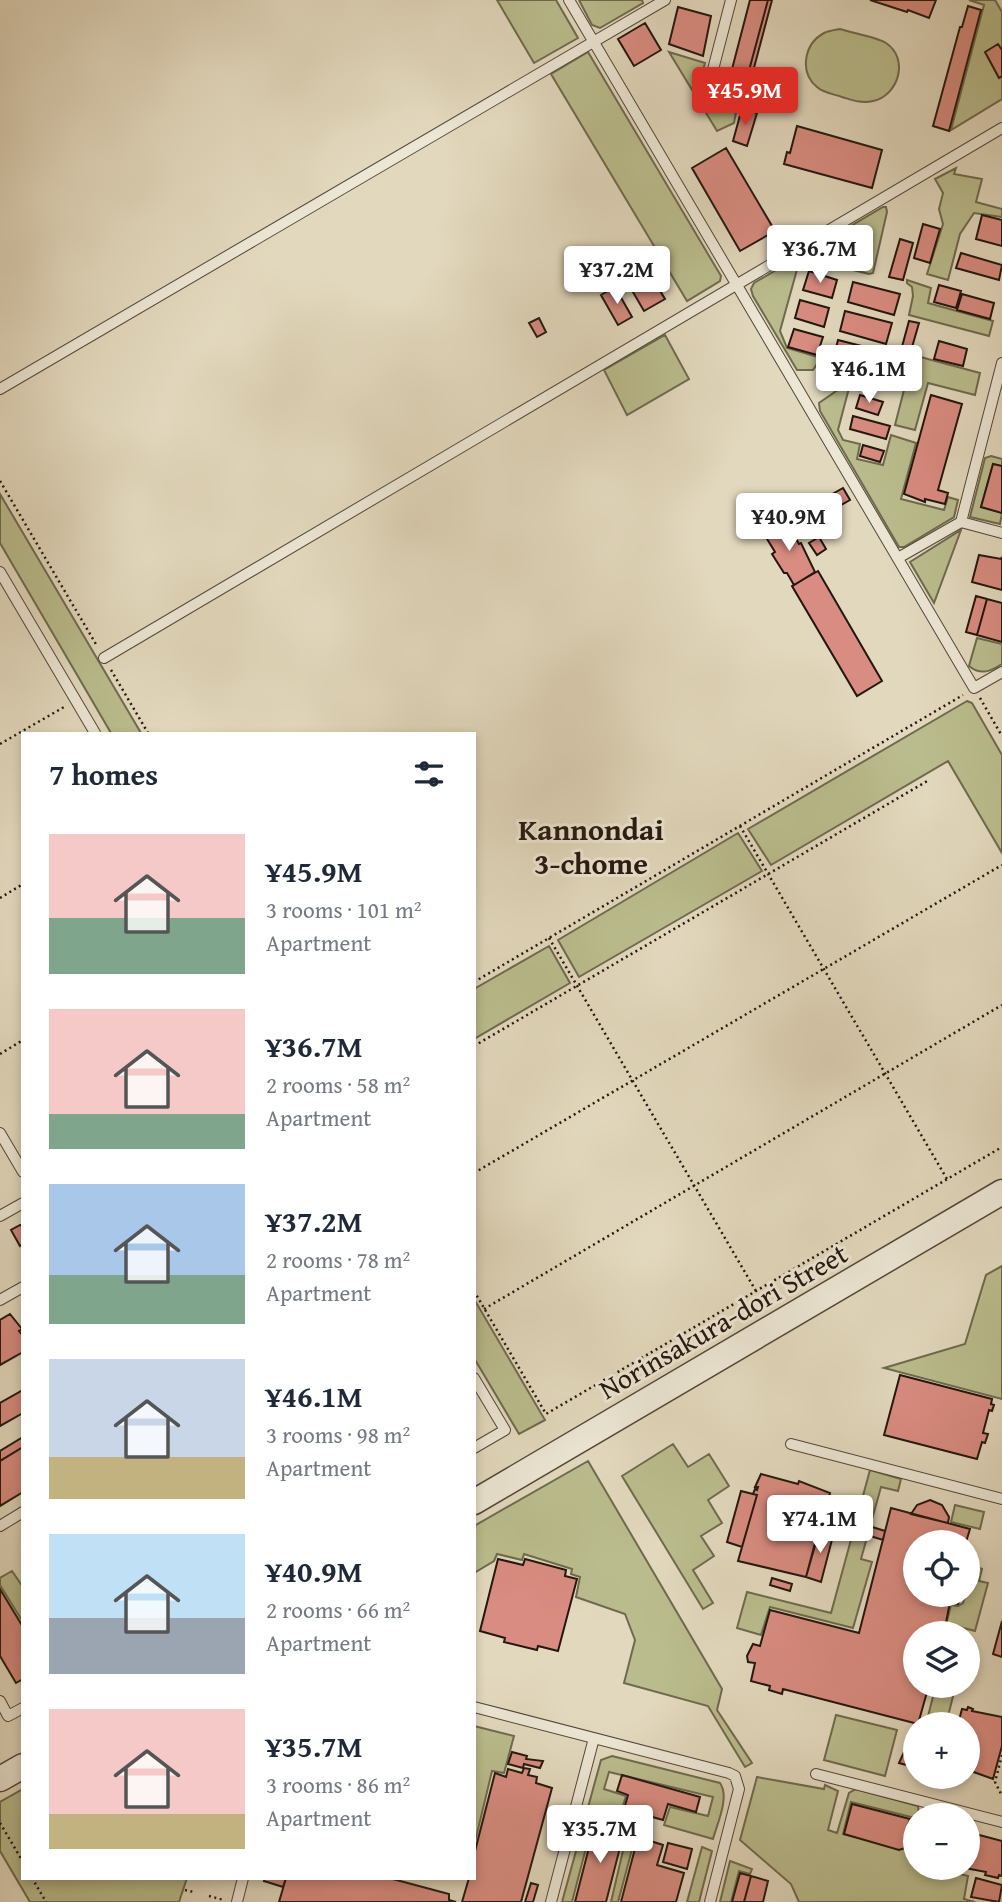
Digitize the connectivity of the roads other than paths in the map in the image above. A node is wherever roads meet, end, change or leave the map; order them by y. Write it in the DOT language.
graph roads {
  1 [pos="569,0"];
  2 [pos="665,0"];
  3 [pos="730,0"];
  4 [pos="593,42"];
  5 [pos="760,104"];
  6 [pos="1002,128"];
  7 [pos="736,283"];
  8 [pos="1002,363"];
  9 [pos="0,389"];
  10 [pos="961,522"];
  11 [pos="1002,533"];
  12 [pos="898,558"];
  13 [pos="0,572"];
  14 [pos="104,658"];
  15 [pos="1002,672"];
  16 [pos="94,732"];
  17 [pos="0,1133"];
  18 [pos="21,1169"];
  19 [pos="1002,1192"];
  20 [pos="21,1204"];
  21 [pos="0,1216"];
  22 [pos="21,1288"];
  23 [pos="0,1300"];
  24 [pos="476,1381"];
  25 [pos="791,1444"];
  26 [pos="476,1447"];
  27 [pos="1002,1499"];
  28 [pos="476,1501"];
  29 [pos="21,1513"];
  30 [pos="0,1526"];
  31 [pos="0,1702"];
  32 [pos="476,1707"];
  33 [pos="21,1709"];
  34 [pos="594,1738"];
  35 [pos="21,1767"];
  36 [pos="816,1774"];
  37 [pos="0,1779"];
  38 [pos="1002,1822"];
  39 [pos="242,1880"];
  40 [pos="237,1902"];
  41 [pos="551,1902"];
  42 [pos="709,1902"];
  1 -- 4 [label="lane"];
  2 -- 4 [label="lane"];
  3 -- 5 [label="lane"];
  4 -- 7 [label="lane"];
  4 -- 9 [label="lane"];
  6 -- 7 [label="lane"];
  7 -- 12 [label="lane"];
  7 -- 14 [label="lane"];
  8 -- 10 [label="lane"];
  10 -- 11 [label="lane"];
  10 -- 12 [label="lane"];
  12 -- 15 [label="lane"];
  13 -- 16 [label="lane"];
  17 -- 18 [label="lane"];
  19 -- 28 [label="street, Norinsakura-dori Street"];
  20 -- 21 [label="lane"];
  22 -- 23 [label="lane"];
  24 -- 26 [label="lane"];
  25 -- 27 [label="lane"];
  29 -- 30 [label="lane"];
  31 -- 33 [label="lane"];
  32 -- 34 [label="lane"];
  34 -- 41 [label="lane"];
  34 -- 42 [label="lane"];
  35 -- 37 [label="street"];
  36 -- 38 [label="lane"];
  39 -- 40 [label="lane"];
}
